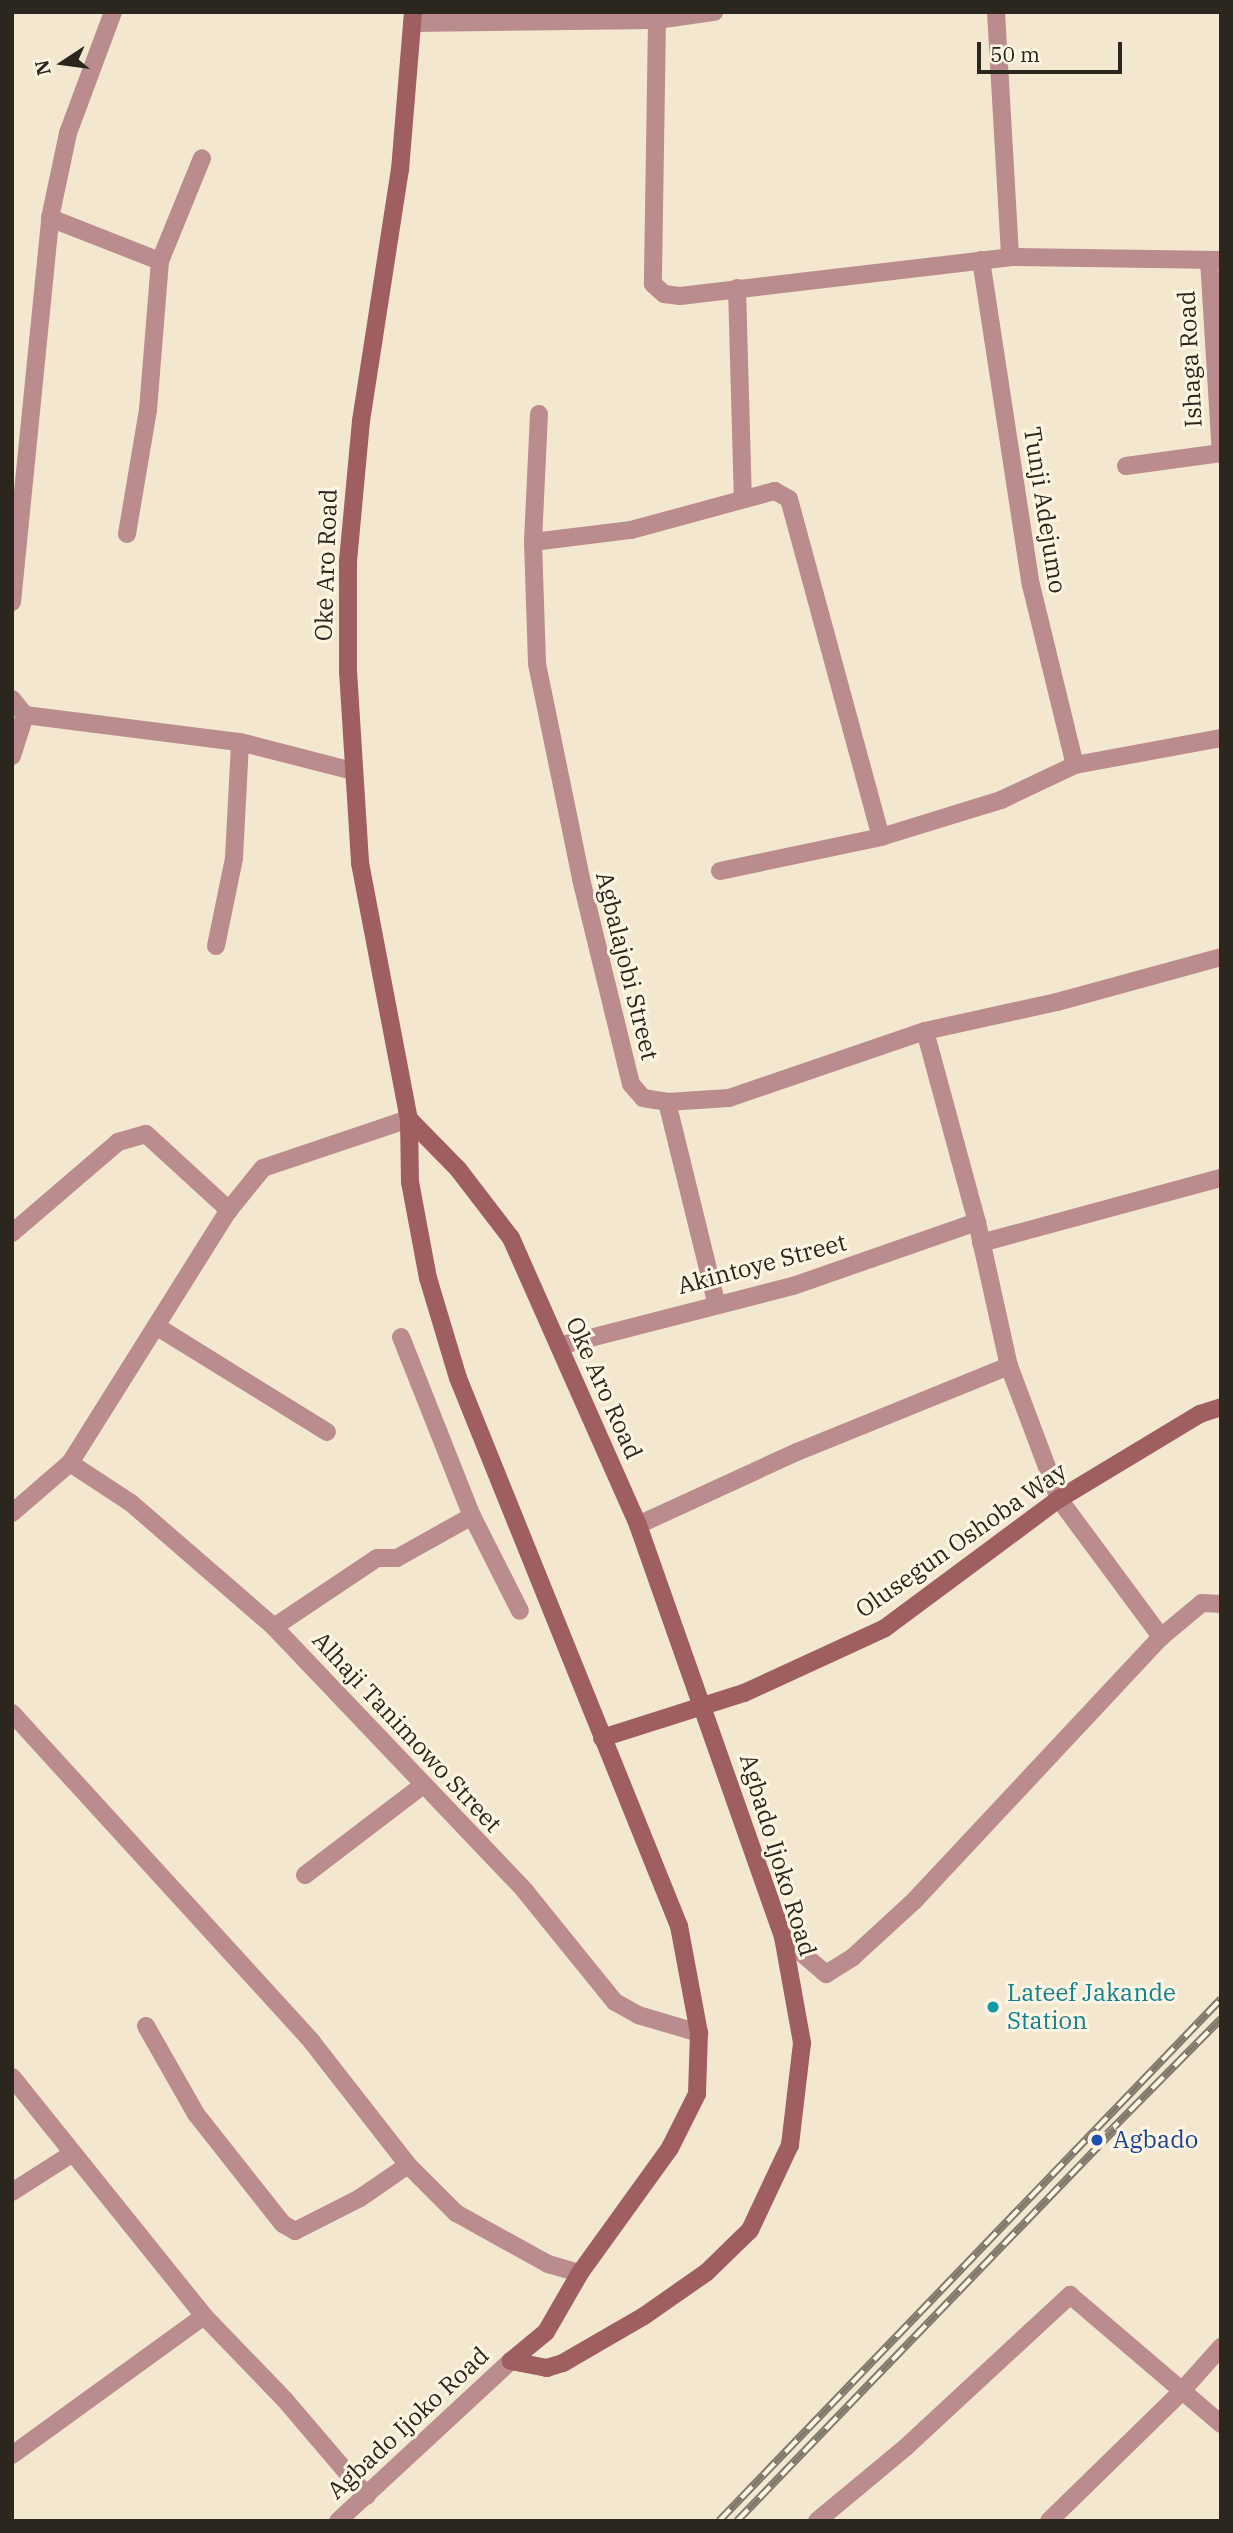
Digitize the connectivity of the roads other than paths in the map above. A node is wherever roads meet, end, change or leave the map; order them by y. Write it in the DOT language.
graph roads {
  1 [pos="113,12"];
  2 [pos="714,12"];
  3 [pos="996,12"];
  4 [pos="413,18"];
  5 [pos="657,20"];
  6 [pos="202,158"];
  7 [pos="50,218"];
  8 [pos="1010,257"];
  9 [pos="981,260"];
  10 [pos="1215,260"];
  11 [pos="160,261"];
  12 [pos="737,288"];
  13 [pos="539,414"];
  14 [pos="1221,454"];
  15 [pos="1126,466"];
  16 [pos="743,498"];
  17 [pos="127,534"];
  18 [pos="533,542"];
  19 [pos="12,602"];
  20 [pos="12,699"];
  21 [pos="24,715"];
  22 [pos="1221,738"];
  23 [pos="240,742"];
  24 [pos="12,756"];
  25 [pos="1075,765"];
  26 [pos="353,771"];
  27 [pos="881,838"];
  28 [pos="720,871"];
  29 [pos="216,946"];
  30 [pos="1221,957"];
  31 [pos="925,1031"];
  32 [pos="667,1102"];
  33 [pos="410,1119"];
  34 [pos="1221,1178"];
  35 [pos="229,1210"];
  36 [pos="977,1222"];
  37 [pos="12,1233"];
  38 [pos="981,1243"];
  39 [pos="716,1302"];
  40 [pos="156,1326"];
  41 [pos="401,1337"];
  42 [pos="559,1346"];
  43 [pos="1009,1366"];
  44 [pos="1221,1407"];
  45 [pos="327,1432"];
  46 [pos="70,1463"];
  47 [pos="1059,1499"];
  48 [pos="12,1513"];
  49 [pos="472,1516"];
  50 [pos="638,1525"];
  51 [pos="1221,1604"];
  52 [pos="520,1611"];
  53 [pos="274,1627"];
  54 [pos="1161,1637"];
  55 [pos="705,1706"];
  56 [pos="12,1713"];
  57 [pos="602,1738"];
  58 [pos="422,1786"];
  59 [pos="305,1875"];
  60 [pos="783,1937"];
  61 [pos="146,2026"];
  62 [pos="699,2033"];
  63 [pos="12,2077"];
  64 [pos="73,2152"];
  65 [pos="408,2165"];
  66 [pos="12,2192"];
  67 [pos="580,2273"];
  68 [pos="204,2316"];
  69 [pos="1221,2347"];
  70 [pos="511,2361"];
  71 [pos="1180,2393"];
  72 [pos="1221,2424"];
  73 [pos="12,2455"];
  74 [pos="367,2496"];
  75 [pos="338,2521"];
  76 [pos="817,2521"];
  77 [pos="1049,2521"];
  1 -- 7 [label="street"];
  2 -- 5 [label="street"];
  3 -- 8 [label="street"];
  4 -- 5 [label="street"];
  4 -- 26 [label="main road, Oke Aro Road"];
  5 -- 12 [label="street"];
  6 -- 11 [label="street"];
  7 -- 11 [label="street"];
  7 -- 19 [label="street"];
  8 -- 9 [label="street"];
  8 -- 10 [label="street"];
  9 -- 12 [label="street"];
  9 -- 25 [label="street, Tunji Adejumo"];
  10 -- 14 [label="street, Ishaga Road"];
  11 -- 17 [label="street"];
  12 -- 16 [label="street"];
  13 -- 18 [label="street, Agbalajobi Street"];
  14 -- 15 [label="street"];
  16 -- 18 [label="street"];
  16 -- 27 [label="street"];
  18 -- 32 [label="street, Agbalajobi Street"];
  20 -- 21 [label="street"];
  21 -- 23 [label="street"];
  21 -- 24 [label="street"];
  22 -- 25 [label="street"];
  23 -- 26 [label="street"];
  23 -- 29 [label="street"];
  25 -- 27 [label="street"];
  26 -- 33 [label="main road, Oke Aro Road"];
  27 -- 28 [label="street"];
  30 -- 31 [label="street, Agbalajobi Street"];
  31 -- 32 [label="street, Agbalajobi Street"];
  31 -- 36 [label="street"];
  32 -- 39 [label="street"];
  33 -- 35 [label="street"];
  33 -- 42 [label="main road, Oke Aro Road"];
  33 -- 57 [label="main road, Oke Aro Road"];
  34 -- 38 [label="street"];
  35 -- 37 [label="street"];
  35 -- 40 [label="street"];
  36 -- 38 [label="street"];
  36 -- 39 [label="street, Akintoye Street"];
  38 -- 43 [label="street"];
  39 -- 42 [label="street, Akintoye Street"];
  40 -- 45 [label="street"];
  40 -- 46 [label="street"];
  41 -- 49 [label="street"];
  42 -- 50 [label="main road, Oke Aro Road"];
  43 -- 47 [label="street"];
  43 -- 50 [label="street"];
  44 -- 47 [label="main road, Olusegun Oshoba Way"];
  46 -- 48 [label="street"];
  46 -- 53 [label="street, Alhaji Tanimowo Street"];
  47 -- 54 [label="street"];
  47 -- 55 [label="main road, Olusegun Oshoba Way"];
  49 -- 52 [label="street"];
  49 -- 53 [label="street"];
  50 -- 55 [label="main road, Oke Aro Road"];
  51 -- 54 [label="street"];
  53 -- 58 [label="street, Alhaji Tanimowo Street"];
  54 -- 60 [label="street"];
  55 -- 57 [label="main road, Olusegun Oshoba Way"];
  55 -- 60 [label="main road, Agbado Ijoko Road"];
  56 -- 65 [label="street"];
  57 -- 62 [label="main road, Agbado Ijoko Road"];
  58 -- 59 [label="street"];
  58 -- 62 [label="street, Alhaji Tanimowo Street"];
  60 -- 70 [label="main road, Agbado Ijoko Road"];
  61 -- 65 [label="street"];
  62 -- 67 [label="main road, Agbado Ijoko Road"];
  63 -- 64 [label="street"];
  64 -- 66 [label="street"];
  64 -- 68 [label="street"];
  65 -- 67 [label="street"];
  67 -- 70 [label="main road, Agbado Ijoko Road"];
  68 -- 73 [label="street"];
  68 -- 74 [label="street"];
  69 -- 71 [label="street"];
  70 -- 74 [label="street, Agbado Ijoko Road"];
  71 -- 72 [label="street"];
  71 -- 76 [label="street"];
  71 -- 77 [label="street"];
  74 -- 75 [label="street, Agbado Ijoko Road"];
}
